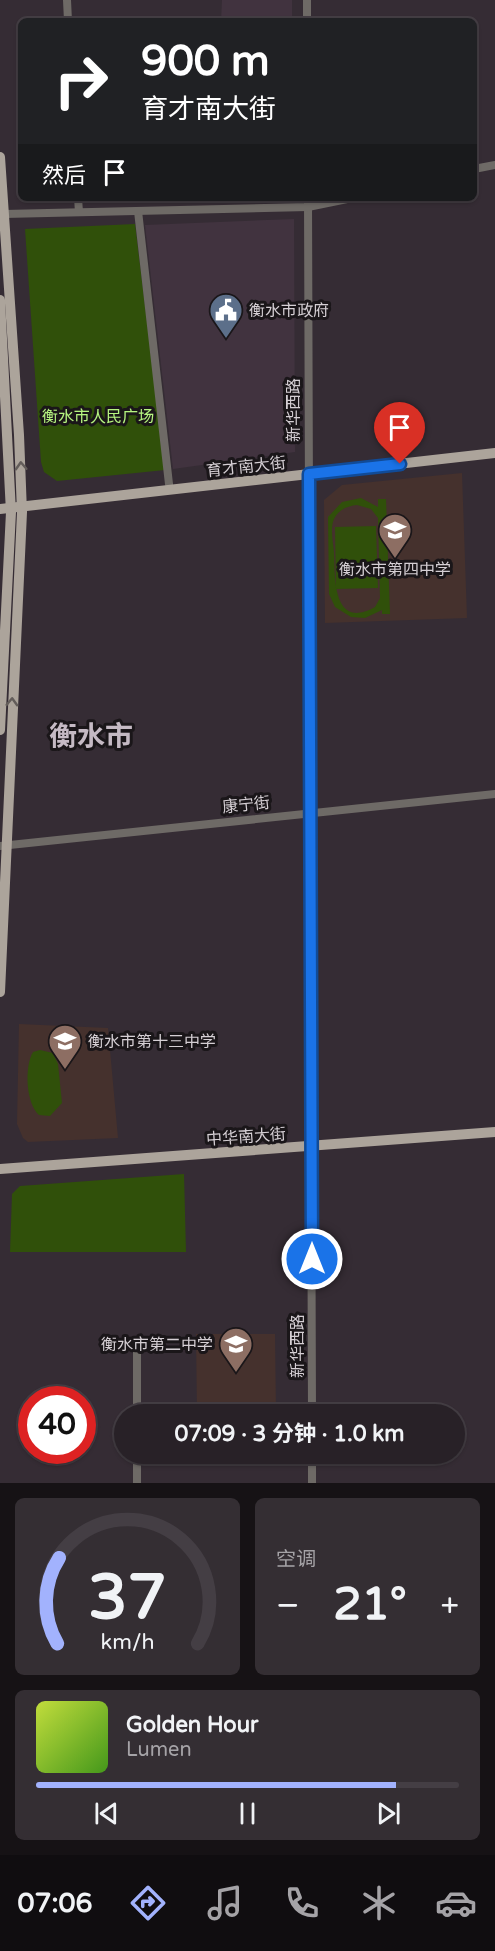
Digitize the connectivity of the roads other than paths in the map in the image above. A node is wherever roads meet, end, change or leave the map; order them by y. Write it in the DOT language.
graph roads {
  1 [pos="67,0"];
  2 [pos="307,0"];
  3 [pos="68,18"];
  4 [pos="307,18"];
  5 [pos="0,157"];
  6 [pos="495,165"];
  7 [pos="477,168"];
  8 [pos="78,201"];
  9 [pos="308,202"];
  10 [pos="138,211"];
  11 [pos="79,212"];
  12 [pos="4,214"];
  13 [pos="0,300"];
  14 [pos="495,447"];
  15 [pos="495,453"];
  16 [pos="309,471"];
  17 [pos="170,484"];
  18 [pos="11,505"];
  19 [pos="0,730"];
  20 [pos="495,794"];
  21 [pos="310,813"];
  22 [pos="3,846"];
  23 [pos="0,992"];
  24 [pos="495,1125"];
  25 [pos="495,1132"];
  26 [pos="311,1143"];
  27 [pos="0,1162"];
  28 [pos="0,1169"];
  29 [pos="137,1349"];
  30 [pos="137,1404"];
  31 [pos="312,1404"];
  32 [pos="137,1464"];
  33 [pos="312,1464"];
  34 [pos="137,1483"];
  35 [pos="312,1483"];
  1 -- 3 [label="street"];
  2 -- 4 [label="street"];
  5 -- 12 [label="main road"];
  6 -- 7 [label="street"];
  8 -- 11 [label="street"];
  9 -- 10 [label="street"];
  9 -- 16 [label="street, 新华西路"];
  10 -- 11 [label="street"];
  10 -- 17 [label="street"];
  11 -- 12 [label="street"];
  18 -- 12 [label="main road, one-way"];
  13 -- 18 [label="main road"];
  14 -- 16 [label="main road, 育才南大街"];
  15 -- 16 [label="main road, 育才南大街"];
  16 -- 17 [label="main road, 育才南大街"];
  16 -- 18 [label="main road, 育才南大街"];
  16 -- 21 [label="street, 新华西路"];
  17 -- 18 [label="main road, 育才南大街"];
  18 -- 19 [label="main road"];
  22 -- 18 [label="main road, one-way"];
  20 -- 21 [label="street, 康宁街"];
  21 -- 22 [label="street, 康宁街"];
  21 -- 26 [label="street, 新华西路"];
  22 -- 23 [label="main road"];
  24 -- 26 [label="main road, 中华南大街"];
  25 -- 26 [label="main road, 中华南大街"];
  26 -- 27 [label="main road, 中华南大街"];
  26 -- 28 [label="main road, 中华南大街"];
  26 -- 31 [label="street, 新华西路"];
  29 -- 30 [label="street"];
  32 -- 34 [label="street"];
  33 -- 35 [label="street"];
}
